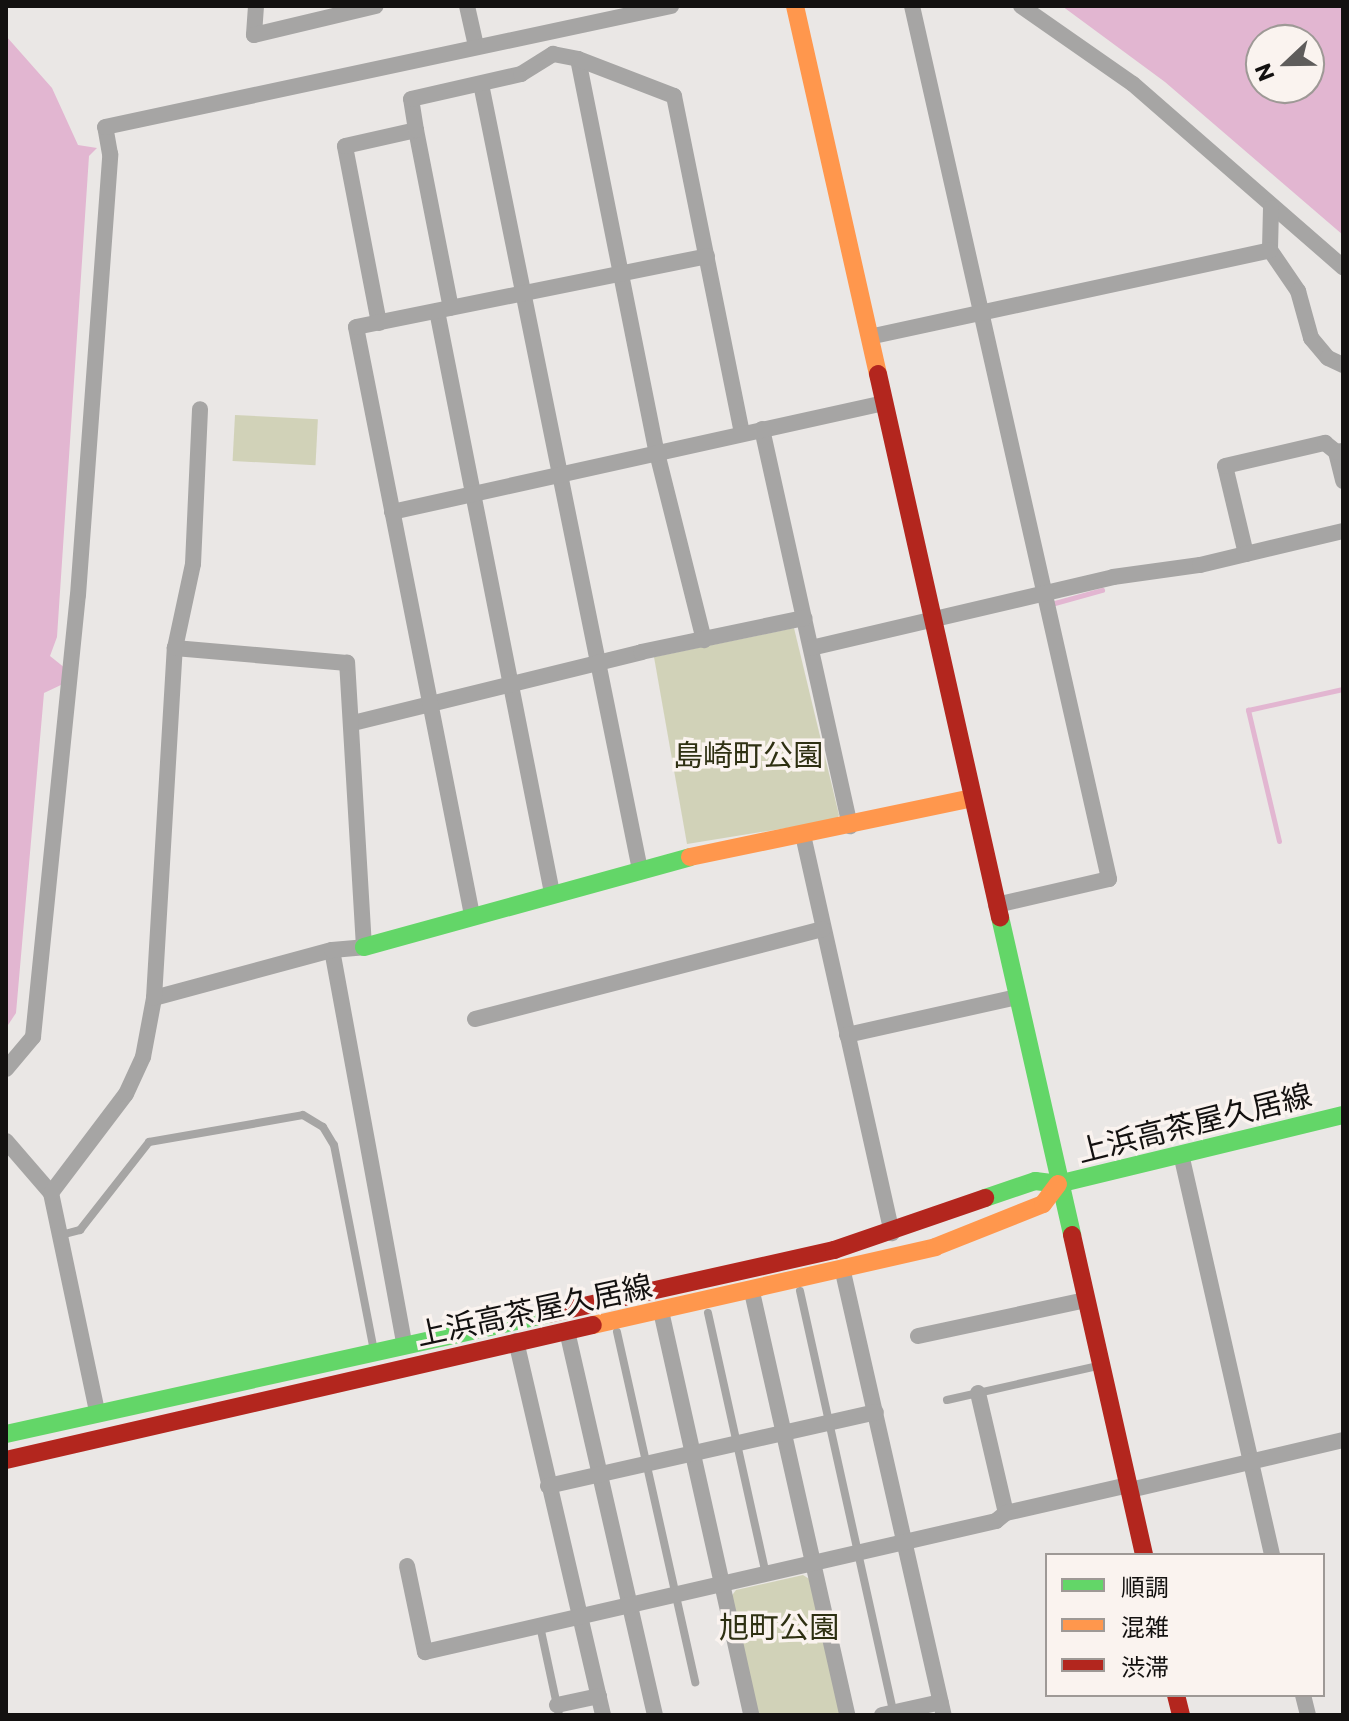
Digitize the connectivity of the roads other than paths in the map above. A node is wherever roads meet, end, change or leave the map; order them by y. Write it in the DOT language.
graph roads {
  1 [pos="256,6"];
  2 [pos="376,6"];
  3 [pos="467,6"];
  4 [pos="671,6"];
  5 [pos="795,6"];
  6 [pos="912,6"];
  7 [pos="1021,6"];
  8 [pos="357,8"];
  9 [pos="549,31"];
  10 [pos="476,46"];
  11 [pos="553,54"];
  12 [pos="578,59"];
  13 [pos="481,84"];
  14 [pos="416,130"];
  15 [pos="1271,208"];
  16 [pos="1270,250"];
  17 [pos="707,256"];
  18 [pos="1343,267"];
  19 [pos="620,275"];
  20 [pos="523,293"];
  21 [pos="444,310"];
  22 [pos="981,312"];
  23 [pos="379,323"];
  24 [pos="869,337"];
  25 [pos="1343,365"];
  26 [pos="884,403"];
  27 [pos="200,409"];
  28 [pos="762,429"];
  29 [pos="742,433"];
  30 [pos="1340,452"];
  31 [pos="657,453"];
  32 [pos="559,474"];
  33 [pos="1343,481"];
  34 [pos="473,493"];
  35 [pos="392,512"];
  36 [pos="1343,531"];
  37 [pos="1246,554"];
  38 [pos="1044,594"];
  39 [pos="804,618"];
  40 [pos="933,621"];
  41 [pos="704,640"];
  42 [pos="175,648"];
  43 [pos="811,648"];
  44 [pos="597,662"];
  45 [pos="511,684"];
  46 [pos="430,704"];
  47 [pos="353,723"];
  48 [pos="972,798"];
  49 [pos="850,826"];
  50 [pos="803,835"];
  51 [pos="640,870"];
  52 [pos="552,893"];
  53 [pos="996,905"];
  54 [pos="472,915"];
  55 [pos="823,929"];
  56 [pos="364,947"];
  57 [pos="332,950"];
  58 [pos="1017,997"];
  59 [pos="154,998"];
  60 [pos="475,1019"];
  61 [pos="847,1035"];
  62 [pos="6,1069"];
  63 [pos="1343,1115"];
  64 [pos="6,1141"];
  65 [pos="1181,1154"];
  66 [pos="1058,1184"];
  67 [pos="51,1193"];
  68 [pos="892,1233"];
  69 [pos="60,1235"];
  70 [pos="843,1272"];
  71 [pos="800,1291"];
  72 [pos="752,1292"];
  73 [pos="1086,1300"];
  74 [pos="661,1311"];
  75 [pos="708,1313"];
  76 [pos="567,1331"];
  77 [pos="617,1332"];
  78 [pos="918,1336"];
  79 [pos="516,1341"];
  80 [pos="404,1344"];
  81 [pos="374,1350"];
  82 [pos="1101,1365"];
  83 [pos="978,1393"];
  84 [pos="947,1400"];
  85 [pos="97,1412"];
  86 [pos="876,1412"];
  87 [pos="828,1423"];
  88 [pos="784,1432"];
  89 [pos="6,1434"];
  90 [pos="103,1434"];
  91 [pos="1343,1440"];
  92 [pos="736,1443"];
  93 [pos="692,1453"];
  94 [pos="6,1460"];
  95 [pos="1251,1462"];
  96 [pos="646,1464"];
  97 [pos="600,1474"];
  98 [pos="548,1486"];
  99 [pos="1129,1487"];
  100 [pos="1006,1513"];
  101 [pos="905,1542"];
  102 [pos="858,1553"];
  103 [pos="1144,1553"];
  104 [pos="1272,1553"];
  105 [pos="813,1563"];
  106 [pos="407,1566"];
  107 [pos="766,1574"];
  108 [pos="722,1584"];
  109 [pos="676,1595"];
  110 [pos="630,1605"];
  111 [pos="580,1617"];
  112 [pos="539,1625"];
  113 [pos="695,1682"];
  114 [pos="599,1696"];
  115 [pos="942,1709"];
  116 [pos="558,1710"];
  117 [pos="889,1714"];
  118 [pos="603,1715"];
  119 [pos="655,1715"];
  120 [pos="751,1715"];
  121 [pos="847,1715"];
  1 -- 8 [label="street"];
  2 -- 8 [label="street"];
  3 -- 10 [label="street"];
  4 -- 9 [label="street"];
  5 -- 24 [label="main road"];
  6 -- 22 [label="street"];
  7 -- 15 [label="street"];
  9 -- 10 [label="street"];
  9 -- 11 [label="street"];
  10 -- 62 [label="street"];
  11 -- 12 [label="street"];
  11 -- 13 [label="street"];
  12 -- 17 [label="street"];
  12 -- 19 [label="street"];
  13 -- 14 [label="street"];
  13 -- 20 [label="street"];
  14 -- 21 [label="street"];
  14 -- 23 [label="street"];
  15 -- 16 [label="street"];
  15 -- 18 [label="street"];
  16 -- 22 [label="street"];
  16 -- 25 [label="street"];
  17 -- 19 [label="street"];
  17 -- 29 [label="street"];
  19 -- 20 [label="street"];
  19 -- 31 [label="street"];
  20 -- 21 [label="street"];
  20 -- 32 [label="street"];
  21 -- 23 [label="street"];
  21 -- 34 [label="street"];
  22 -- 24 [label="street"];
  22 -- 38 [label="street"];
  23 -- 35 [label="street"];
  24 -- 26 [label="main road"];
  26 -- 28 [label="street"];
  26 -- 40 [label="main road"];
  27 -- 42 [label="street"];
  28 -- 29 [label="street"];
  28 -- 39 [label="street"];
  29 -- 31 [label="street"];
  30 -- 33 [label="street"];
  30 -- 37 [label="street"];
  31 -- 32 [label="street"];
  31 -- 41 [label="street"];
  32 -- 34 [label="street"];
  32 -- 44 [label="street"];
  34 -- 35 [label="street"];
  34 -- 45 [label="street"];
  35 -- 46 [label="street"];
  36 -- 37 [label="street"];
  37 -- 38 [label="street"];
  38 -- 40 [label="street"];
  38 -- 53 [label="street"];
  39 -- 41 [label="street"];
  39 -- 43 [label="street"];
  40 -- 43 [label="street"];
  40 -- 48 [label="main road"];
  41 -- 44 [label="street"];
  42 -- 47 [label="street"];
  42 -- 59 [label="street"];
  43 -- 49 [label="street"];
  44 -- 45 [label="street"];
  44 -- 51 [label="street"];
  45 -- 46 [label="street"];
  45 -- 52 [label="street"];
  46 -- 47 [label="street"];
  46 -- 54 [label="street"];
  47 -- 56 [label="street"];
  48 -- 49 [label="main road"];
  48 -- 53 [label="main road"];
  49 -- 50 [label="main road"];
  50 -- 51 [label="main road"];
  50 -- 55 [label="street"];
  51 -- 52 [label="main road"];
  52 -- 54 [label="main road"];
  53 -- 58 [label="main road"];
  54 -- 56 [label="main road"];
  55 -- 60 [label="street"];
  55 -- 61 [label="street"];
  56 -- 57 [label="street"];
  57 -- 59 [label="street"];
  57 -- 80 [label="street"];
  58 -- 61 [label="street"];
  58 -- 66 [label="main road"];
  59 -- 67 [label="street"];
  61 -- 68 [label="street"];
  63 -- 65 [label="main road, 上浜高茶屋久居線"];
  64 -- 67 [label="street"];
  65 -- 66 [label="main road, 上浜高茶屋久居線"];
  65 -- 95 [label="street"];
  66 -- 68 [label="main road, 上浜高茶屋久居線"];
  66 -- 70 [label="main road, 上浜高茶屋久居線"];
  66 -- 73 [label="main road"];
  67 -- 69 [label="street"];
  68 -- 80 [label="main road, 上浜高茶屋久居線"];
  69 -- 81 [label="lane"];
  69 -- 85 [label="street"];
  70 -- 72 [label="main road, 上浜高茶屋久居線"];
  70 -- 86 [label="street"];
  71 -- 87 [label="lane"];
  72 -- 74 [label="main road, 上浜高茶屋久居線"];
  72 -- 88 [label="street"];
  73 -- 78 [label="street"];
  73 -- 82 [label="main road"];
  74 -- 76 [label="main road, 上浜高茶屋久居線"];
  74 -- 93 [label="street"];
  75 -- 92 [label="lane"];
  76 -- 79 [label="main road, 上浜高茶屋久居線"];
  76 -- 97 [label="street"];
  77 -- 96 [label="lane"];
  79 -- 90 [label="main road, 上浜高茶屋久居線"];
  79 -- 98 [label="street"];
  80 -- 81 [label="main road, 上浜高茶屋久居線"];
  81 -- 85 [label="main road, 上浜高茶屋久居線"];
  82 -- 83 [label="lane"];
  82 -- 99 [label="main road"];
  83 -- 84 [label="lane"];
  83 -- 100 [label="street"];
  85 -- 89 [label="main road, 上浜高茶屋久居線"];
  85 -- 90 [label="main road"];
  86 -- 87 [label="street"];
  86 -- 101 [label="street"];
  87 -- 88 [label="street"];
  87 -- 102 [label="lane"];
  88 -- 92 [label="street"];
  88 -- 105 [label="street"];
  90 -- 94 [label="main road, 上浜高茶屋久居線"];
  91 -- 95 [label="street"];
  92 -- 93 [label="street"];
  92 -- 107 [label="lane"];
  93 -- 96 [label="street"];
  93 -- 108 [label="street"];
  95 -- 99 [label="street"];
  95 -- 104 [label="street"];
  96 -- 97 [label="street"];
  96 -- 109 [label="lane"];
  97 -- 98 [label="street"];
  97 -- 110 [label="street"];
  98 -- 111 [label="street"];
  99 -- 100 [label="street"];
  99 -- 103 [label="main road"];
  100 -- 101 [label="street"];
  101 -- 102 [label="street"];
  101 -- 115 [label="street"];
  102 -- 105 [label="street"];
  102 -- 117 [label="lane"];
  105 -- 107 [label="street"];
  105 -- 121 [label="street"];
  106 -- 112 [label="street"];
  107 -- 108 [label="street"];
  108 -- 109 [label="street"];
  108 -- 120 [label="street"];
  109 -- 110 [label="street"];
  109 -- 113 [label="lane"];
  110 -- 111 [label="street"];
  110 -- 119 [label="street"];
  111 -- 112 [label="street"];
  111 -- 114 [label="street"];
  112 -- 116 [label="lane"];
  114 -- 116 [label="street"];
  114 -- 118 [label="street"];
  115 -- 117 [label="street"];
}
